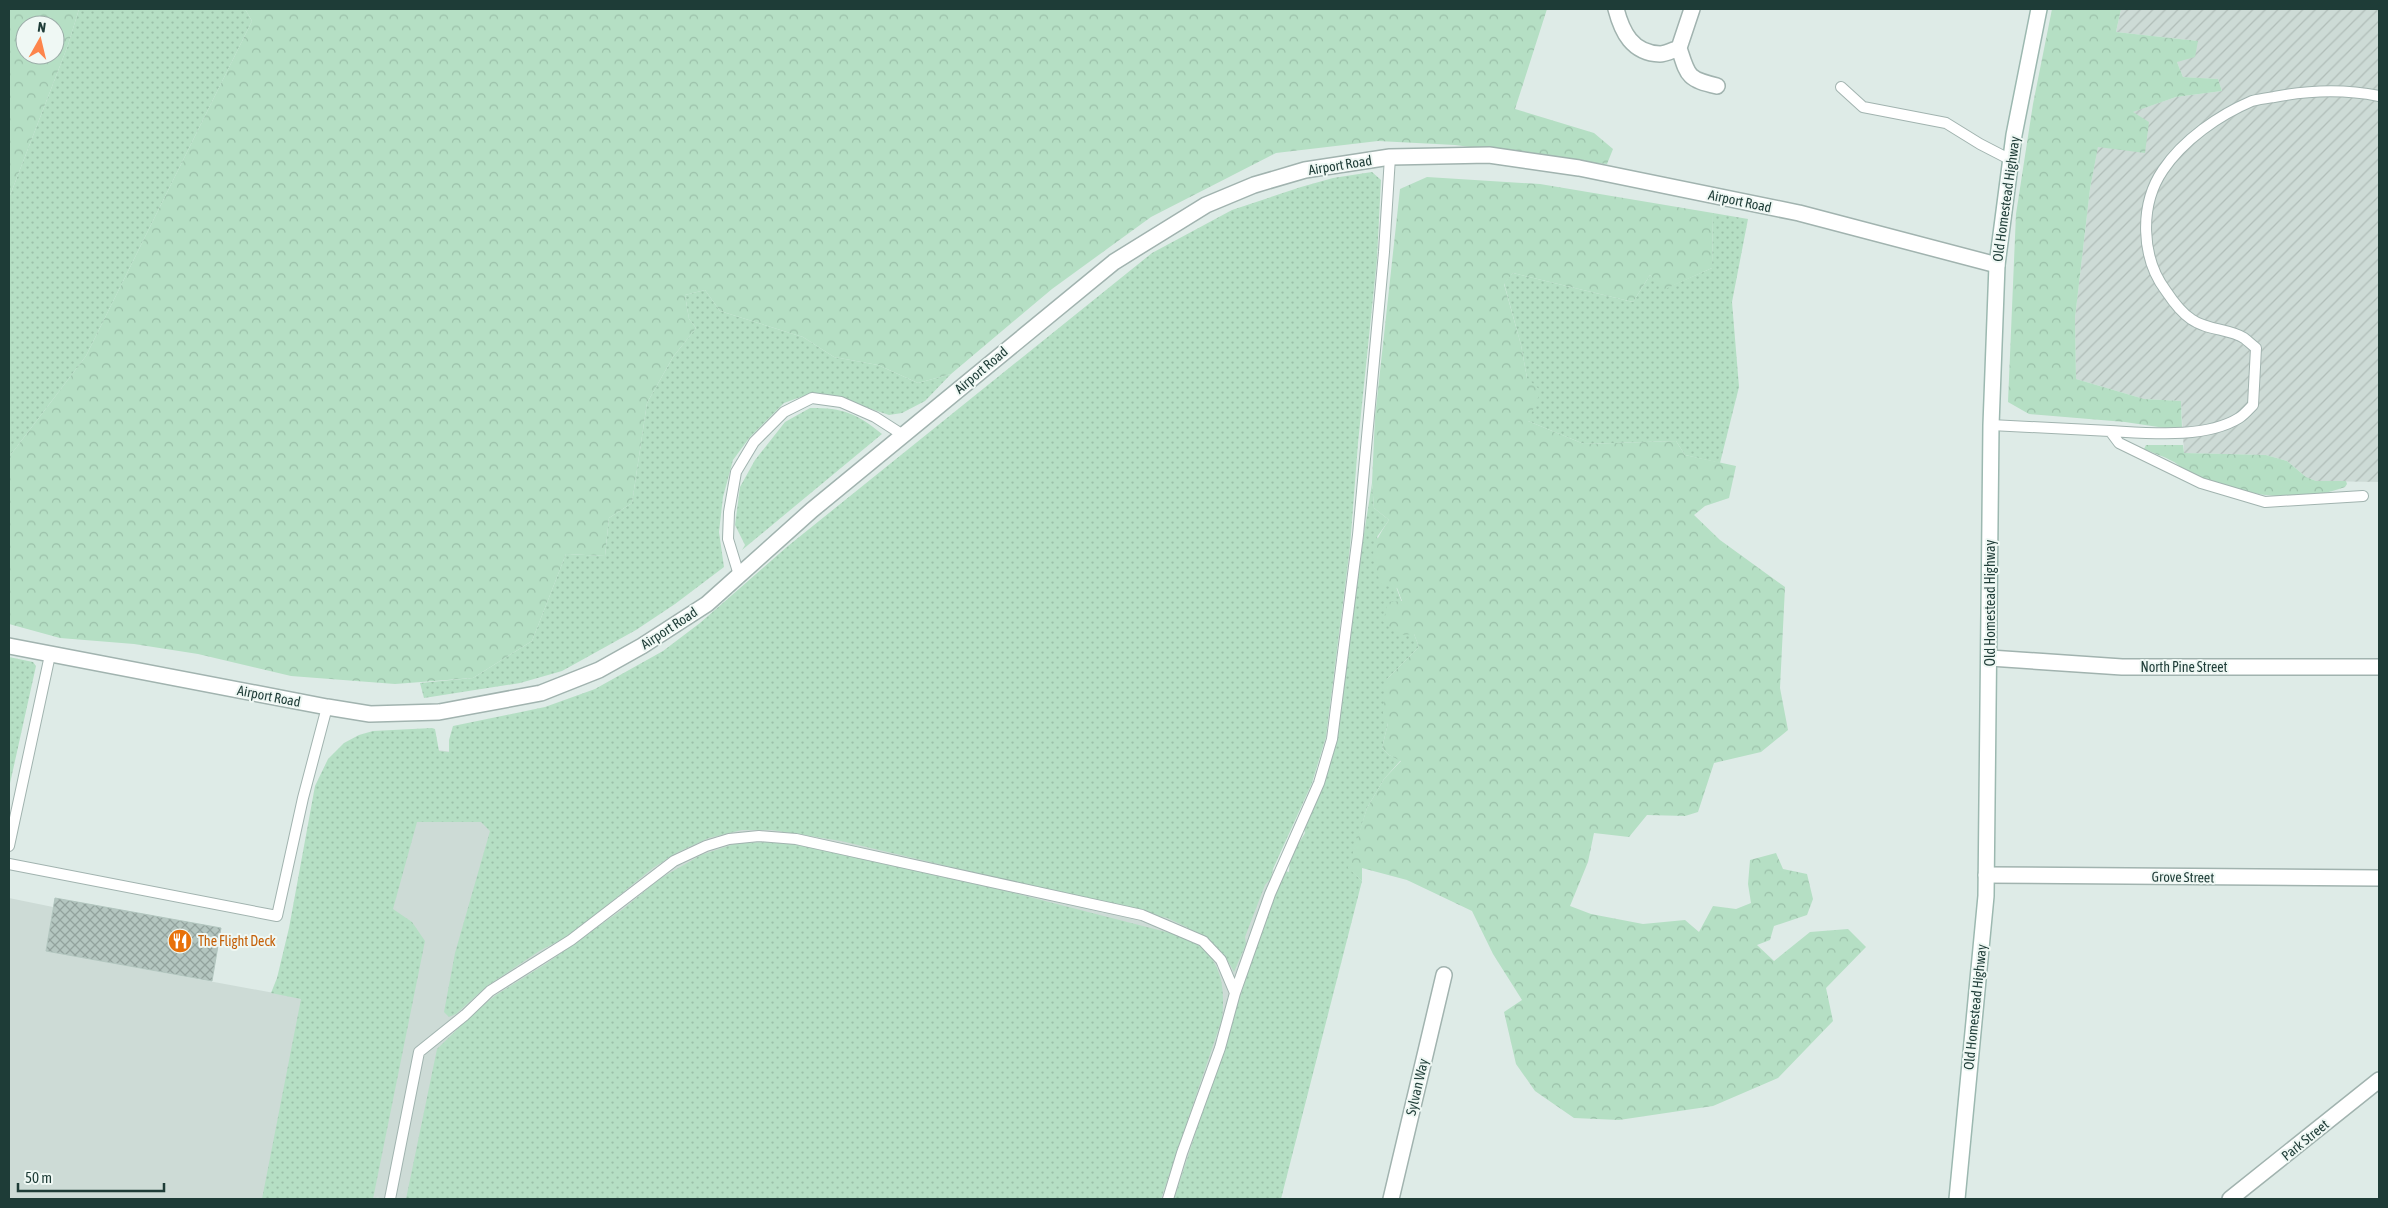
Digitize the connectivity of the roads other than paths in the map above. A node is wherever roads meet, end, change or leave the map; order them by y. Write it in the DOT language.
graph roads {
  1 [pos="1616,9"];
  2 [pos="1692,9"];
  3 [pos="2038,9"];
  4 [pos="1679,48"];
  5 [pos="1717,86"];
  6 [pos="1841,87"];
  7 [pos="2379,96"];
  8 [pos="1390,157"];
  9 [pos="2011,160"];
  10 [pos="1997,265"];
  11 [pos="1991,425"];
  12 [pos="2110,431"];
  13 [pos="902,435"];
  14 [pos="2363,496"];
  15 [pos="739,575"];
  16 [pos="9,646"];
  17 [pos="50,655"];
  18 [pos="1990,658"];
  19 [pos="2379,667"];
  20 [pos="327,708"];
  21 [pos="9,846"];
  22 [pos="9,864"];
  23 [pos="1986,875"];
  24 [pos="2379,878"];
  25 [pos="1444,975"];
  26 [pos="1235,993"];
  27 [pos="2379,1080"];
  28 [pos="390,1199"];
  29 [pos="1168,1199"];
  30 [pos="1391,1199"];
  31 [pos="1957,1199"];
  32 [pos="2230,1199"];
  1 -- 4 [label="street"];
  2 -- 4 [label="street"];
  3 -- 9 [label="street, Old Homestead Highway"];
  4 -- 5 [label="street"];
  6 -- 9 [label="lane"];
  7 -- 12 [label="lane"];
  8 -- 10 [label="street, Airport Road"];
  8 -- 13 [label="street, Airport Road"];
  8 -- 26 [label="lane"];
  9 -- 10 [label="street, Old Homestead Highway"];
  10 -- 11 [label="street, Old Homestead Highway"];
  11 -- 12 [label="lane"];
  11 -- 18 [label="street, Old Homestead Highway"];
  12 -- 14 [label="lane"];
  13 -- 15 [label="street, Airport Road"];
  13 -- 15 [label="lane"];
  15 -- 20 [label="street, Airport Road"];
  16 -- 17 [label="street, Airport Road"];
  17 -- 20 [label="street, Airport Road"];
  17 -- 21 [label="lane"];
  18 -- 19 [label="street, North Pine Street"];
  18 -- 23 [label="street, Old Homestead Highway"];
  20 -- 22 [label="lane"];
  23 -- 24 [label="street, Grove Street"];
  23 -- 31 [label="street, Old Homestead Highway"];
  25 -- 30 [label="street, Sylvan Way"];
  26 -- 28 [label="lane"];
  26 -- 29 [label="lane"];
  27 -- 32 [label="street, Park Street"];
}
